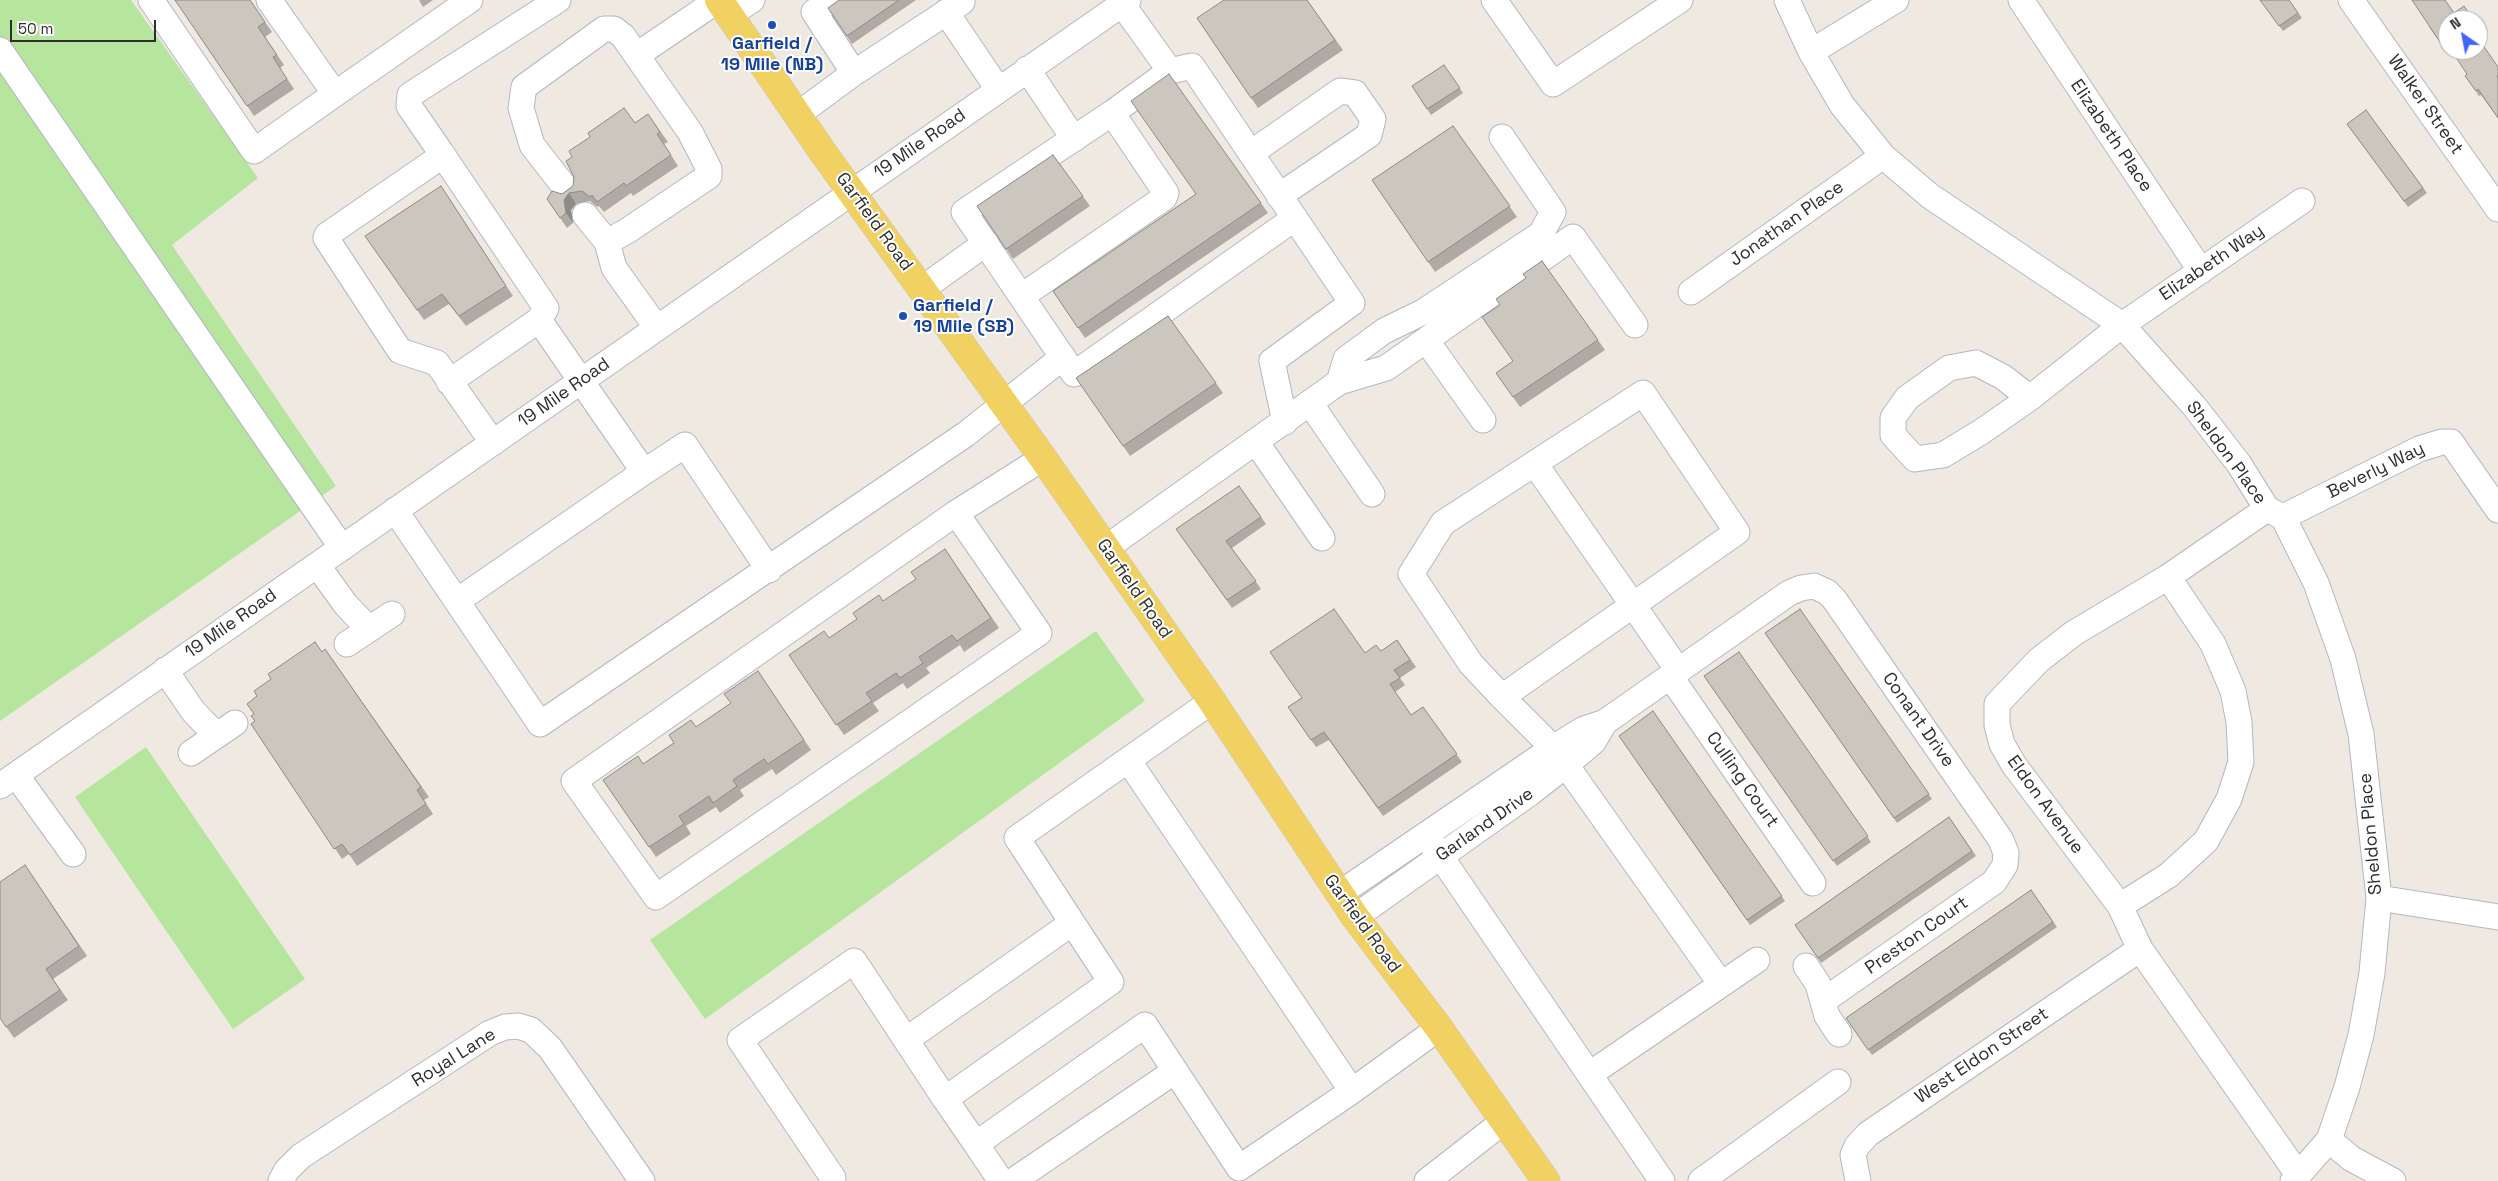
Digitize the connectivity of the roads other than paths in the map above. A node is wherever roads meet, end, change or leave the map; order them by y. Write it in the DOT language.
graph roads {
  1 [pos="150,0"];
  2 [pos="269,0"];
  3 [pos="470,0"];
  4 [pos="558,0"];
  5 [pos="752,0"];
  6 [pos="831,0"];
  7 [pos="1494,0"];
  8 [pos="1680,0"];
  9 [pos="1787,0"];
  10 [pos="1896,0"];
  11 [pos="2021,0"];
  12 [pos="2352,0"];
  13 [pos="1125,2"];
  14 [pos="722,5"];
  15 [pos="953,6"];
  16 [pos="0,50"];
  17 [pos="1811,52"];
  18 [pos="636,55"];
  19 [pos="1027,69"];
  20 [pos="1170,71"];
  21 [pos="854,73"];
  22 [pos="998,89"];
  23 [pos="335,94"];
  24 [pos="1112,113"];
  25 [pos="797,115"];
  26 [pos="1502,137"];
  27 [pos="1074,138"];
  28 [pos="440,152"];
  29 [pos="1250,153"];
  30 [pos="1883,156"];
  31 [pos="567,190"];
  32 [pos="851,192"];
  33 [pos="1279,196"];
  34 [pos="2302,201"];
  35 [pos="2498,210"];
  36 [pos="585,215"];
  37 [pos="1295,218"];
  38 [pos="607,242"];
  39 [pos="986,243"];
  40 [pos="2201,271"];
  41 [pos="922,289"];
  42 [pos="1692,292"];
  43 [pos="1022,296"];
  44 [pos="539,320"];
  45 [pos="1635,325"];
  46 [pos="2122,325"];
  47 [pos="656,328"];
  48 [pos="1426,340"];
  49 [pos="1063,357"];
  50 [pos="581,381"];
  51 [pos="449,382"];
  52 [pos="1339,382"];
  53 [pos="2030,398"];
  54 [pos="1003,402"];
  55 [pos="1310,403"];
  56 [pos="1483,420"];
  57 [pos="1285,422"];
  58 [pos="1256,442"];
  59 [pos="492,443"];
  60 [pos="1043,458"];
  61 [pos="1535,464"];
  62 [pos="644,472"];
  63 [pos="1372,494"];
  64 [pos="395,510"];
  65 [pos="2498,510"];
  66 [pos="956,513"];
  67 [pos="2275,513"];
  68 [pos="1322,538"];
  69 [pos="342,548"];
  70 [pos="1106,548"];
  71 [pos="317,565"];
  72 [pos="769,570"];
  73 [pos="2168,577"];
  74 [pos="1814,586"];
  75 [pos="457,601"];
  76 [pos="1633,605"];
  77 [pos="392,614"];
  78 [pos="369,629"];
  79 [pos="347,644"];
  80 [pos="165,670"];
  81 [pos="1674,673"];
  82 [pos="1502,697"];
  83 [pos="1212,701"];
  84 [pos="191,752"];
  85 [pos="1559,757"];
  86 [pos="1128,760"];
  87 [pos="8,780"];
  88 [pos="1426,835"];
  89 [pos="73,854"];
  90 [pos="1440,856"];
  91 [pos="2005,865"];
  92 [pos="1813,883"];
  93 [pos="1339,894"];
  94 [pos="2379,898"];
  95 [pos="2120,906"];
  96 [pos="1355,917"];
  97 [pos="2498,917"];
  98 [pos="1072,922"];
  99 [pos="2140,949"];
  100 [pos="1757,960"];
  101 [pos="1806,966"];
  102 [pos="1721,984"];
  103 [pos="1823,1001"];
  104 [pos="1439,1028"];
  105 [pos="1839,1034"];
  106 [pos="906,1040"];
  107 [pos="1175,1071"];
  108 [pos="1590,1074"];
  109 [pos="1838,1082"];
  110 [pos="1352,1091"];
  111 [pos="946,1098"];
  112 [pos="1504,1121"];
  113 [pos="2329,1140"];
  114 [pos="976,1144"];
  115 [pos="833,1178"];
  116 [pos="2296,1179"];
  117 [pos="281,1181"];
  118 [pos="642,1181"];
  119 [pos="1001,1181"];
  120 [pos="1013,1181"];
  121 [pos="1428,1181"];
  122 [pos="1546,1181"];
  123 [pos="1662,1181"];
  124 [pos="1701,1181"];
  125 [pos="1858,1181"];
  126 [pos="2393,1181"];
  1 -- 23 [label="street"];
  2 -- 23 [label="street"];
  3 -- 23 [label="street"];
  4 -- 28 [label="street"];
  5 -- 14 [label="street"];
  6 -- 21 [label="street"];
  7 -- 8 [label="street"];
  9 -- 17 [label="street, Sheldon Place"];
  10 -- 17 [label="street"];
  11 -- 40 [label="street, Elizabeth Place"];
  12 -- 35 [label="street, Walker Street"];
  13 -- 19 [label="street, 19 Mile Road"];
  13 -- 20 [label="street"];
  14 -- 18 [label="street"];
  14 -- 25 [label="main road, Garfield Road"];
  15 -- 21 [label="street"];
  15 -- 22 [label="street"];
  16 -- 69 [label="street"];
  17 -- 30 [label="street, Sheldon Place"];
  18 -- 31 [label="street"];
  18 -- 38 [label="street"];
  19 -- 22 [label="street, 19 Mile Road"];
  19 -- 27 [label="street"];
  20 -- 24 [label="street"];
  20 -- 29 [label="street"];
  21 -- 25 [label="street"];
  22 -- 32 [label="street, 19 Mile Road"];
  24 -- 27 [label="street"];
  24 -- 43 [label="street"];
  25 -- 32 [label="main road, Garfield Road"];
  26 -- 52 [label="street"];
  27 -- 39 [label="street"];
  28 -- 44 [label="street"];
  28 -- 51 [label="street"];
  29 -- 33 [label="street"];
  29 -- 33 [label="street"];
  30 -- 42 [label="street, Jonathan Place"];
  30 -- 46 [label="street, Sheldon Place"];
  32 -- 41 [label="main road, Garfield Road"];
  32 -- 47 [label="street, 19 Mile Road"];
  33 -- 37 [label="street"];
  34 -- 40 [label="street, Elizabeth Way"];
  36 -- 38 [label="street"];
  37 -- 49 [label="street"];
  37 -- 57 [label="street"];
  38 -- 47 [label="street"];
  39 -- 41 [label="street"];
  39 -- 43 [label="street"];
  40 -- 46 [label="street, Elizabeth Way"];
  41 -- 54 [label="main road, Garfield Road"];
  43 -- 49 [label="street"];
  44 -- 50 [label="street"];
  44 -- 51 [label="street"];
  45 -- 48 [label="street"];
  46 -- 53 [label="street, Elizabeth Way"];
  46 -- 67 [label="street, Sheldon Place"];
  47 -- 50 [label="street, 19 Mile Road"];
  48 -- 52 [label="street"];
  48 -- 56 [label="street"];
  49 -- 54 [label="street"];
  50 -- 59 [label="street, 19 Mile Road"];
  50 -- 62 [label="street"];
  51 -- 59 [label="street"];
  52 -- 55 [label="street"];
  53 -- 53 [label="street, Elizabeth Way"];
  54 -- 60 [label="main road, Garfield Road"];
  54 -- 72 [label="street"];
  55 -- 57 [label="street"];
  55 -- 63 [label="street"];
  57 -- 58 [label="street"];
  58 -- 68 [label="street"];
  58 -- 70 [label="street"];
  59 -- 64 [label="street, 19 Mile Road"];
  60 -- 66 [label="street"];
  60 -- 70 [label="main road, Garfield Road"];
  61 -- 76 [label="street, Culling Court"];
  61 -- 76 [label="street"];
  61 -- 82 [label="street"];
  62 -- 72 [label="street"];
  62 -- 75 [label="street"];
  64 -- 69 [label="street, 19 Mile Road"];
  64 -- 75 [label="street"];
  65 -- 67 [label="street, Beverly Way"];
  66 -- 66 [label="street"];
  67 -- 73 [label="street, Eldon Avenue"];
  67 -- 94 [label="street, Sheldon Place"];
  69 -- 71 [label="street, 19 Mile Road"];
  70 -- 83 [label="main road, Garfield Road"];
  71 -- 78 [label="street"];
  71 -- 80 [label="street, 19 Mile Road"];
  72 -- 75 [label="street"];
  73 -- 95 [label="street"];
  73 -- 95 [label="street, Eldon Avenue"];
  74 -- 81 [label="street, Garland Drive"];
  74 -- 91 [label="street, Conant Drive"];
  76 -- 81 [label="street, Culling Court"];
  76 -- 82 [label="street"];
  77 -- 78 [label="street"];
  78 -- 79 [label="street"];
  80 -- 84 [label="street"];
  80 -- 87 [label="street, 19 Mile Road"];
  81 -- 85 [label="street, Garland Drive"];
  81 -- 92 [label="street, Culling Court"];
  82 -- 85 [label="street"];
  83 -- 86 [label="street"];
  83 -- 93 [label="main road, Garfield Road"];
  85 -- 88 [label="street, Garland Drive"];
  85 -- 90 [label="street, Garland Drive"];
  85 -- 102 [label="street"];
  86 -- 98 [label="street"];
  86 -- 110 [label="street"];
  87 -- 89 [label="street"];
  88 -- 90 [label="street"];
  88 -- 93 [label="street, Garland Drive"];
  90 -- 96 [label="street, Garland Drive"];
  90 -- 108 [label="street"];
  91 -- 103 [label="street, Preston Court"];
  93 -- 96 [label="main road, Garfield Road"];
  94 -- 97 [label="street"];
  94 -- 113 [label="street, Sheldon Place"];
  95 -- 99 [label="street, Eldon Avenue"];
  96 -- 104 [label="main road, Garfield Road"];
  98 -- 106 [label="street"];
  98 -- 111 [label="street"];
  99 -- 116 [label="street, Eldon Avenue"];
  99 -- 125 [label="street, West Eldon Street"];
  100 -- 102 [label="street"];
  101 -- 103 [label="street"];
  102 -- 108 [label="street"];
  103 -- 105 [label="street"];
  104 -- 110 [label="street"];
  104 -- 112 [label="main road, Garfield Road"];
  106 -- 111 [label="street"];
  106 -- 115 [label="street"];
  107 -- 110 [label="street"];
  107 -- 114 [label="street"];
  107 -- 120 [label="street"];
  108 -- 123 [label="street"];
  109 -- 124 [label="street"];
  111 -- 114 [label="street"];
  112 -- 121 [label="street"];
  112 -- 122 [label="main road, Garfield Road"];
  113 -- 116 [label="street"];
  113 -- 126 [label="street"];
  114 -- 119 [label="street"];
  117 -- 118 [label="street, Royal Lane"];
}
